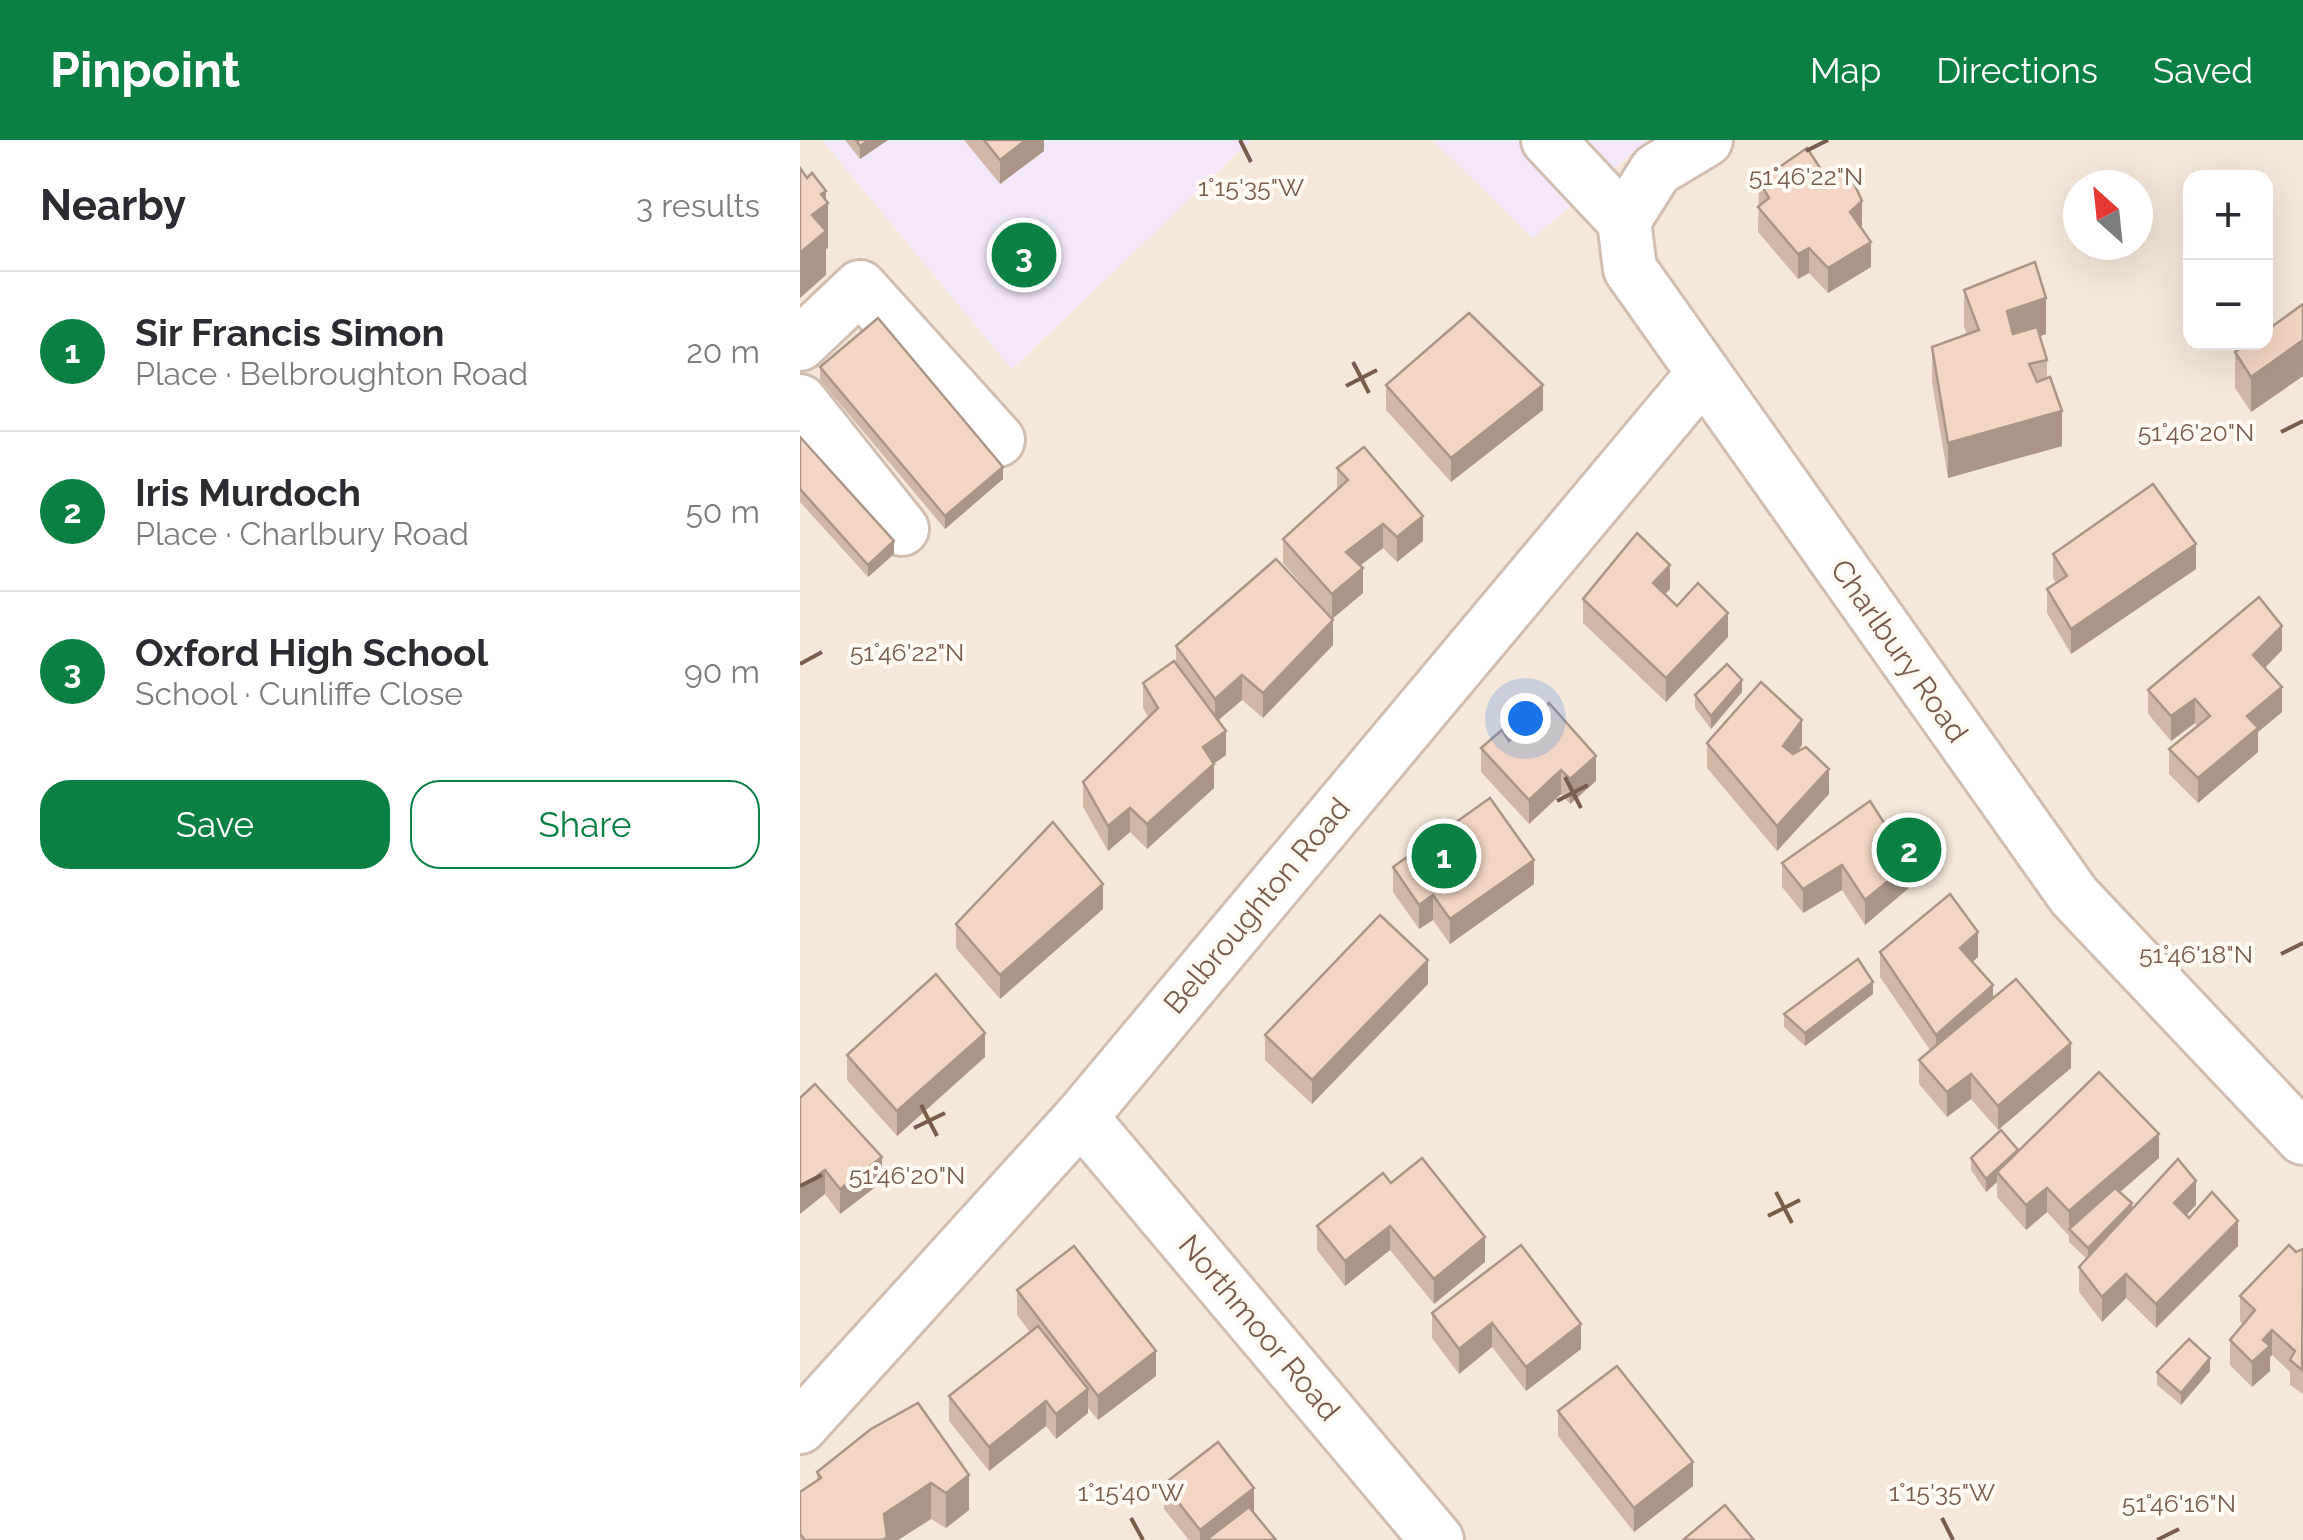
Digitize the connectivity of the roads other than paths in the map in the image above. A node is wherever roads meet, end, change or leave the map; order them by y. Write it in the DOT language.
graph roads {
  1 [pos="1548,140"];
  2 [pos="1706,140"];
  3 [pos="1624,221"];
  4 [pos="800,344"];
  5 [pos="1702,375"];
  6 [pos="800,401"];
  7 [pos="998,440"];
  8 [pos="902,528"];
  9 [pos="1081,1117"];
  10 [pos="2303,1138"];
  11 [pos="800,1427"];
  12 [pos="1437,1540"];
  1 -- 3 [label="street"];
  2 -- 3 [label="street"];
  3 -- 5 [label="street, Charlbury Road"];
  4 -- 7 [label="street"];
  5 -- 9 [label="street, Belbroughton Road"];
  5 -- 10 [label="street, Charlbury Road"];
  6 -- 8 [label="street"];
  9 -- 11 [label="street, Belbroughton Road"];
  9 -- 12 [label="street, Northmoor Road"];
}
